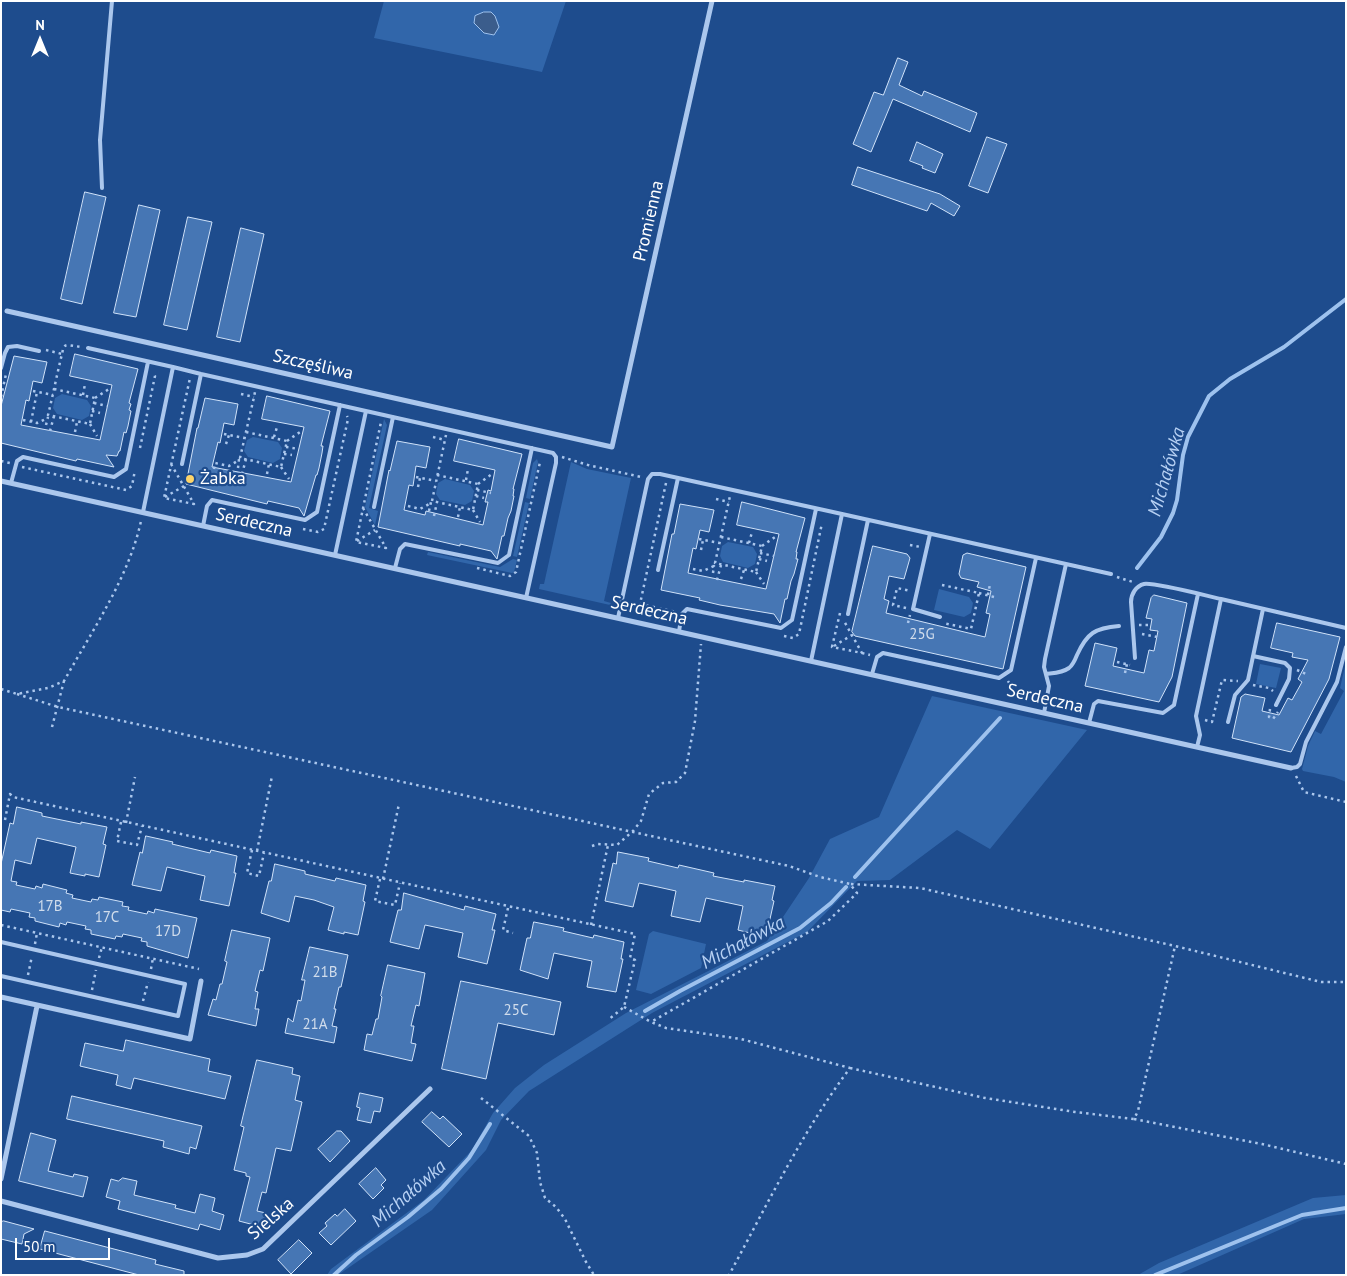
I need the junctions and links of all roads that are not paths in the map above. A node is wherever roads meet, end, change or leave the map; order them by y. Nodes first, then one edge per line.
1 (112, 1) edge
2 (712, 1) edge
3 (102, 188) dead end
4 (7, 311) dead end
5 (88, 348) road end
6 (39, 351) dead end
7 (148, 362) junction
8 (173, 367) junction
9 (1, 368) edge
10 (202, 374) junction
11 (340, 405) junction
12 (366, 410) junction
13 (393, 417) junction
14 (612, 446) joint
15 (532, 448) junction
16 (182, 464) dead end
17 (678, 478) junction
18 (1, 481) edge
19 (11, 483) junction
20 (374, 507) dead end
21 (816, 509) junction
22 (142, 512) junction
23 (842, 514) junction
24 (868, 520) junction
25 (203, 526) junction
26 (930, 534) junction
27 (335, 555) junction
28 (1036, 558) junction
29 (1066, 564) junction
30 (395, 568) junction
31 (658, 570) dead end
32 (1111, 574) road end
33 (1198, 594) junction
34 (526, 598) junction
35 (1221, 600) junction
36 (1263, 609) junction
37 (848, 614) dead end
38 (940, 617) dead end
39 (618, 618) junction
40 (1119, 626) dead end
41 (1346, 628) edge
42 (678, 631) junction
43 (1346, 647) edge
44 (1253, 656) junction
45 (1135, 658) dead end
46 (810, 661) junction
47 (872, 674) junction
48 (1046, 674) junction
49 (1276, 706) dead end
50 (1044, 713) junction
51 (1228, 722) dead end
52 (1089, 723) junction
53 (1197, 747) junction
54 (1291, 768) joint
55 (1, 942) edge
56 (1, 976) edge
57 (201, 981) dead end
58 (3, 998) edge
59 (38, 1006) junction
60 (430, 1089) dead end
61 (1, 1179) edge
62 (1, 1201) edge

1 - 3 lane
2 - 14 street, Promienna
4 - 14 street, Szczęśliwa
5 - 7 lane
6 - 9 lane
7 - 8 lane
7 - 19 lane
8 - 10 lane
8 - 22 lane
10 - 11 lane
10 - 16 lane
11 - 12 lane
11 - 25 lane
12 - 13 lane
12 - 27 lane
13 - 15 lane
13 - 20 lane
15 - 30 lane
15 - 34 lane
17 - 21 lane
17 - 31 lane
17 - 39 lane
18 - 19 street, Serdeczna
19 - 22 street, Serdeczna
21 - 23 lane
21 - 42 lane
22 - 25 street, Serdeczna
23 - 24 lane
23 - 46 lane
24 - 26 lane
24 - 37 lane
25 - 27 street, Serdeczna
26 - 28 lane
26 - 38 lane
27 - 30 street, Serdeczna
28 - 29 lane
28 - 47 lane
29 - 32 lane
29 - 48 lane
30 - 34 street, Serdeczna
33 - 35 lane
33 - 45 lane
33 - 52 lane
34 - 39 street, Serdeczna
35 - 36 lane
35 - 53 lane
36 - 41 lane
36 - 44 lane
39 - 42 street, Serdeczna
40 - 48 lane
42 - 46 street, Serdeczna
43 - 54 lane
44 - 49 lane
44 - 51 lane
46 - 47 street, Serdeczna
47 - 50 street, Serdeczna
48 - 50 lane
50 - 52 street, Serdeczna
52 - 53 street, Serdeczna
53 - 54 street, Serdeczna
55 - 56 lane
57 - 59 street
58 - 59 street
59 - 61 street
60 - 62 street, Sielska

